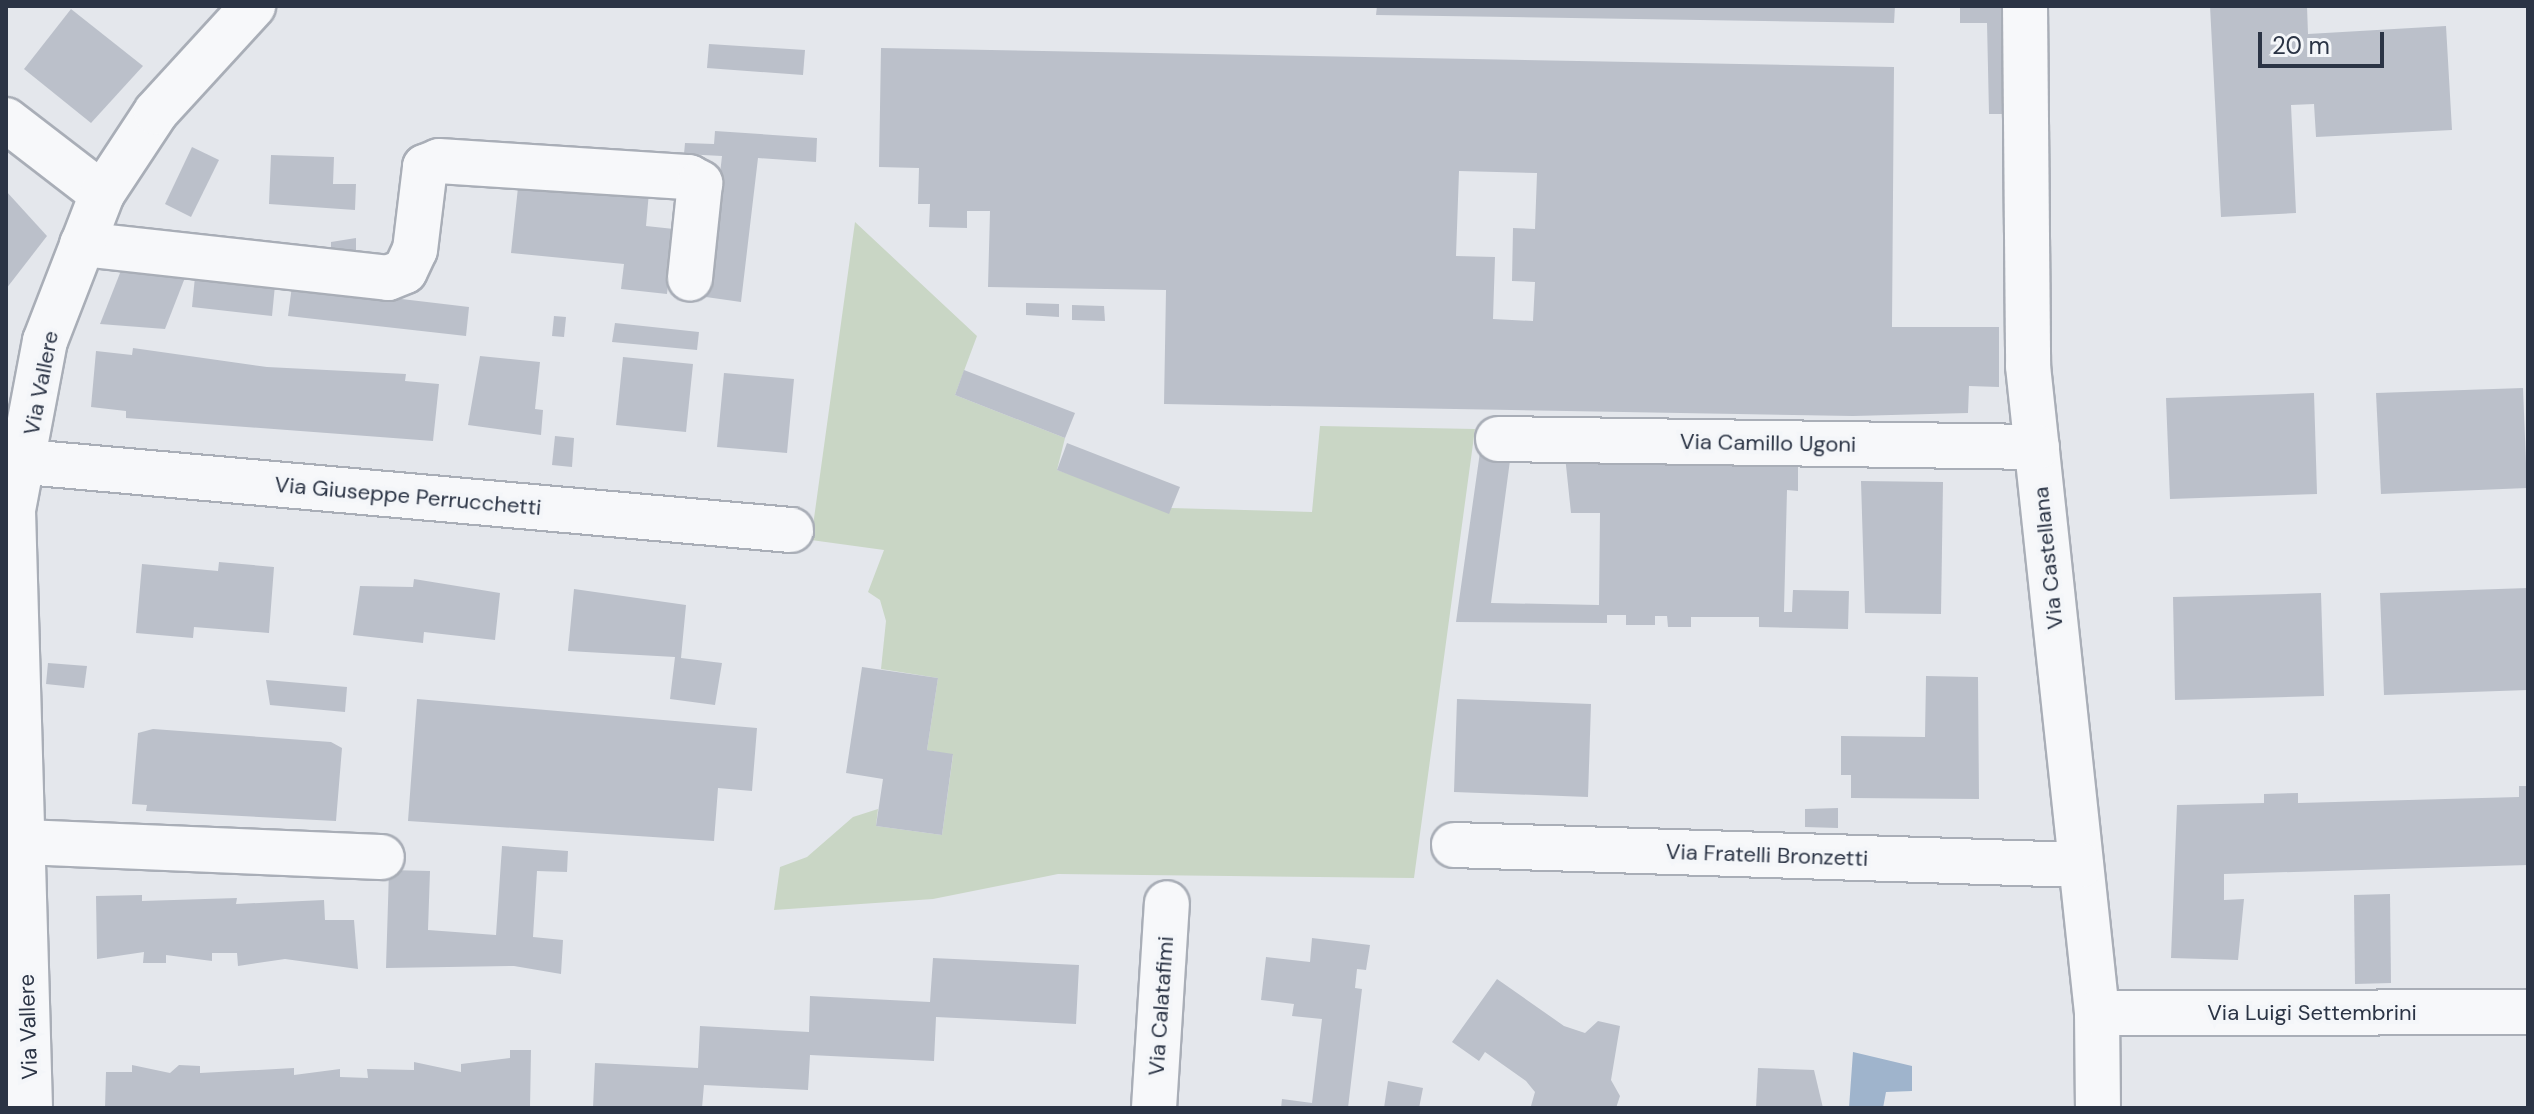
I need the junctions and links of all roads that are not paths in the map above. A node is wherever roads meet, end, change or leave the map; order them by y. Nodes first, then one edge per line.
1 (253, 6) edge
2 (2025, 6) edge
3 (6, 120) edge
4 (102, 194) junction
5 (82, 244) junction
6 (690, 278) dead end
7 (1498, 439) dead end
8 (2037, 447) junction
9 (26, 462) junction
10 (10, 508) edge
11 (791, 530) dead end
12 (1454, 845) dead end
13 (17, 853) edge
14 (382, 857) dead end
15 (2081, 865) junction
16 (1167, 903) dead end
17 (2528, 1012) edge
18 (2097, 1013) junction
19 (30, 1108) edge
20 (1154, 1108) edge
21 (2098, 1108) edge

1 - 4 street, Via Vallere
2 - 8 street, Via Castellana
3 - 4 street
4 - 5 street, Via Vallere
5 - 6 street
5 - 9 street, Via Vallere
7 - 8 street, Via Camillo Ugoni
8 - 15 street, Via Castellana
9 - 10 street, Via Vallere
9 - 11 street, Via Giuseppe Perrucchetti
10 - 13 street, Via Vallere
12 - 15 street, Via Fratelli Bronzetti
13 - 14 street
13 - 19 street, Via Vallere
15 - 18 street, Via Castellana
16 - 20 street, Via Calatafimi
17 - 18 street, Via Luigi Settembrini
18 - 21 street, Via Castellana

